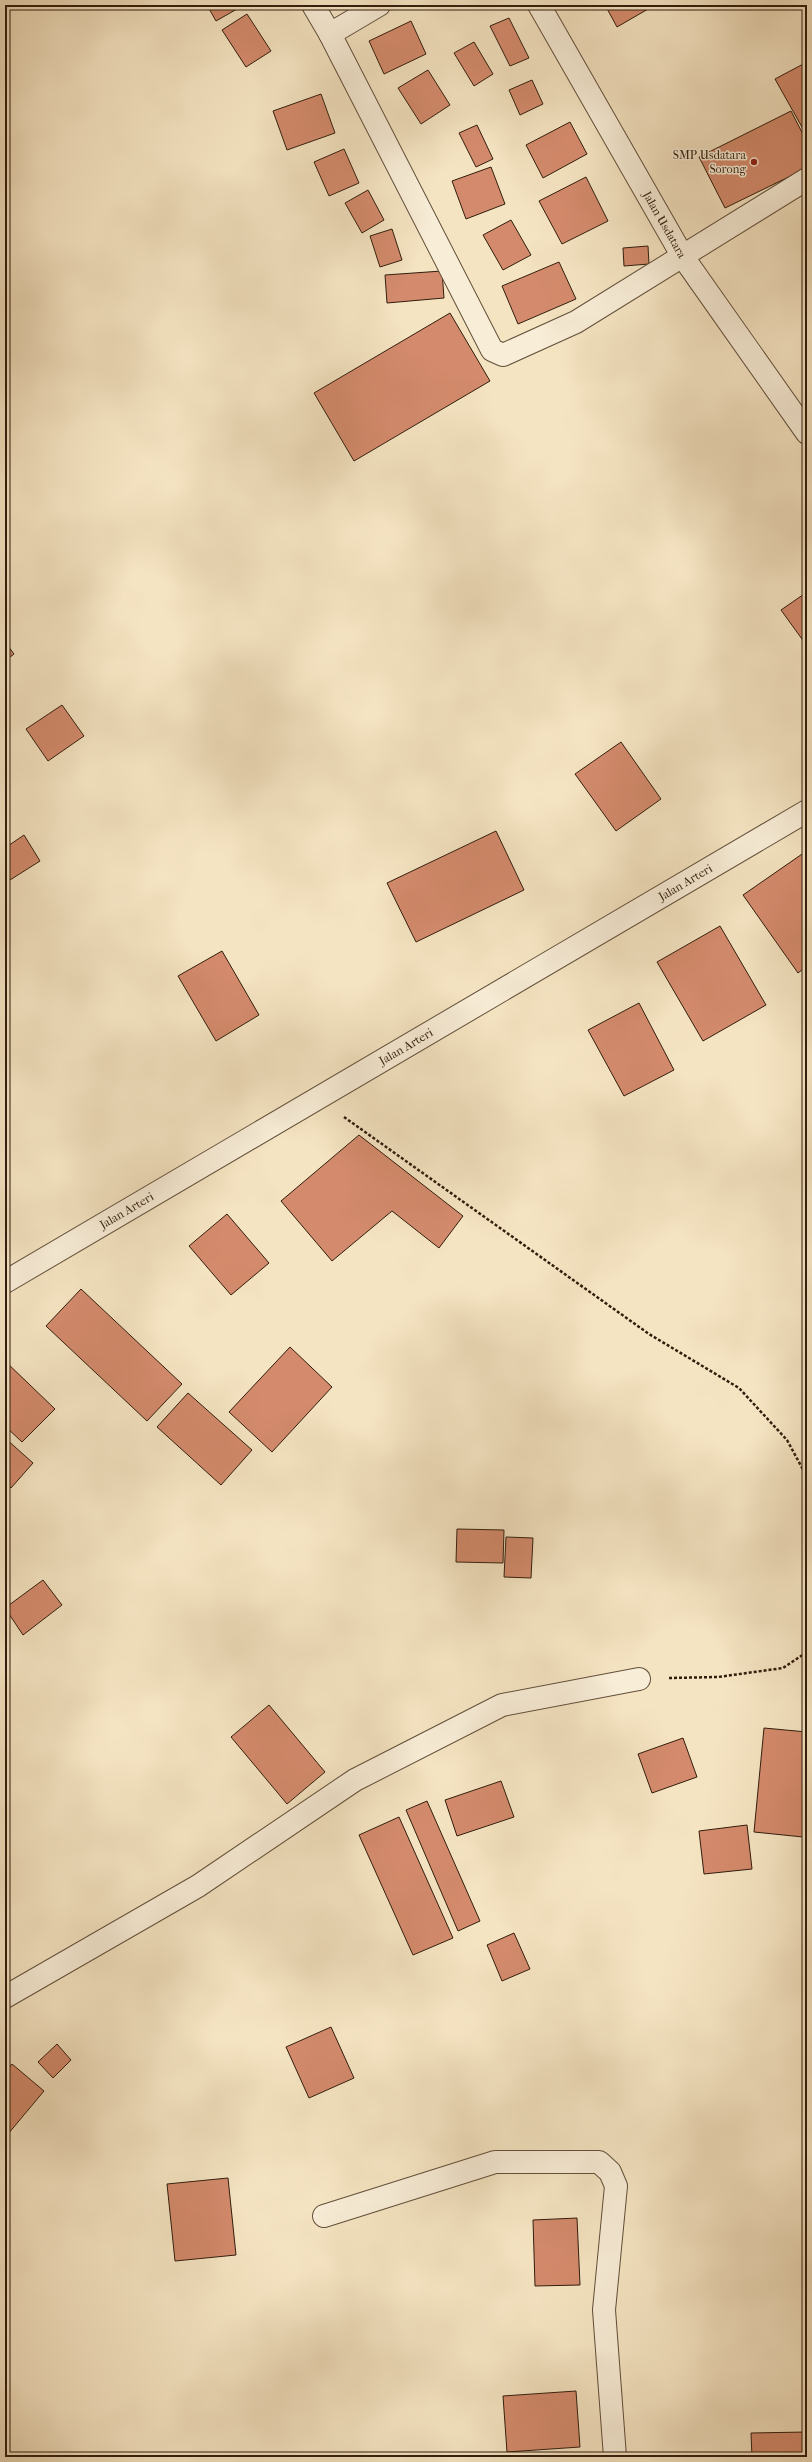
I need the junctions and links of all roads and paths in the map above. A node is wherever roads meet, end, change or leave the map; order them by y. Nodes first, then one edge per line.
1 (313, 5) edge
2 (379, 5) edge
3 (540, 5) edge
4 (330, 34) junction
5 (807, 179) edge
6 (683, 257) junction
7 (807, 433) edge
8 (807, 811) edge
9 (317, 1097) junction
10 (5, 1282) edge
11 (807, 1477) edge
12 (807, 1652) edge
13 (639, 1679) joint
14 (5, 1997) edge
15 (324, 2216) dead end
16 (615, 2457) edge

1 - 4 street
2 - 4 street
3 - 6 street, Jalan Usdatara
4 - 6 street
5 - 6 street
6 - 7 street, Jalan Usdatara
8 - 9 street, Jalan Arteri
9 - 10 street, Jalan Arteri
9 - 11 path
12 - 13 path
13 - 14 street
15 - 16 street

